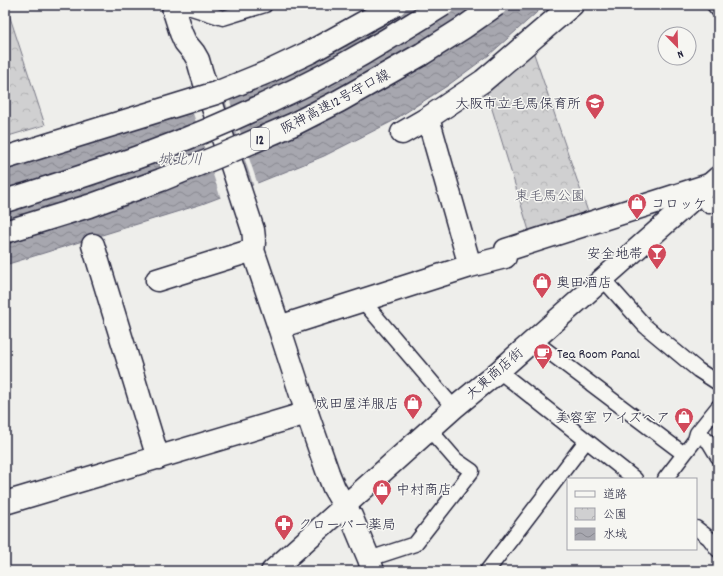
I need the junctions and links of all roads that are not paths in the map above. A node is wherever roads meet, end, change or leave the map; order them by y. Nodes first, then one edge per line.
1 (265, 5) edge
2 (394, 5) edge
3 (443, 5) edge
4 (496, 5) edge
5 (572, 5) edge
6 (714, 5) edge
7 (173, 8) edge
8 (718, 10) edge
9 (428, 118) junction
10 (402, 133) dead end
11 (5, 158) edge
12 (711, 190) edge
13 (5, 201) edge
14 (5, 232) edge
15 (93, 245) dead end
16 (253, 250) junction
17 (470, 266) junction
18 (602, 279) junction
19 (157, 280) dead end
20 (362, 300) junction
21 (279, 327) junction
22 (533, 340) junction
23 (498, 371) junction
24 (718, 382) edge
25 (718, 407) edge
26 (454, 408) junction
27 (307, 413) junction
28 (430, 430) junction
29 (697, 433) junction
30 (586, 441) junction
31 (684, 454) junction
32 (718, 456) edge
33 (158, 458) junction
34 (634, 478) edge
35 (665, 478) edge
36 (5, 503) edge
37 (345, 507) junction
38 (697, 529) edge
39 (718, 550) edge
40 (371, 565) edge
41 (272, 571) edge
42 (487, 571) edge

1 - 7 lane
2 - 11 main road, bridge
3 - 13 main road, 阪神高速12号守口線 / 12, bridge
4 - 14 main road, 阪神高速12号守口線 / 12, bridge
5 - 9 main road
6 - 8 lane
7 - 16 main road, bridge
9 - 10 main road
9 - 17 main road
12 - 17 main road
12 - 18 street, 大東商店街
15 - 33 main road
16 - 19 main road
16 - 21 main road
17 - 20 main road
18 - 22 street, 大東商店街
18 - 24 lane
20 - 21 main road
20 - 26 lane
21 - 27 main road
22 - 23 street, 大東商店街
22 - 31 lane
23 - 26 street, 大東商店街
23 - 30 lane
25 - 29 lane
26 - 28 street, 大東商店街
27 - 33 main road
27 - 37 main road
28 - 37 street, 大東商店街
28 - 40 lane
29 - 31 lane
29 - 32 lane
30 - 34 lane
30 - 42 lane
31 - 35 lane
33 - 36 main road
37 - 40 main road
37 - 41 street, 大東商店街
38 - 39 lane

